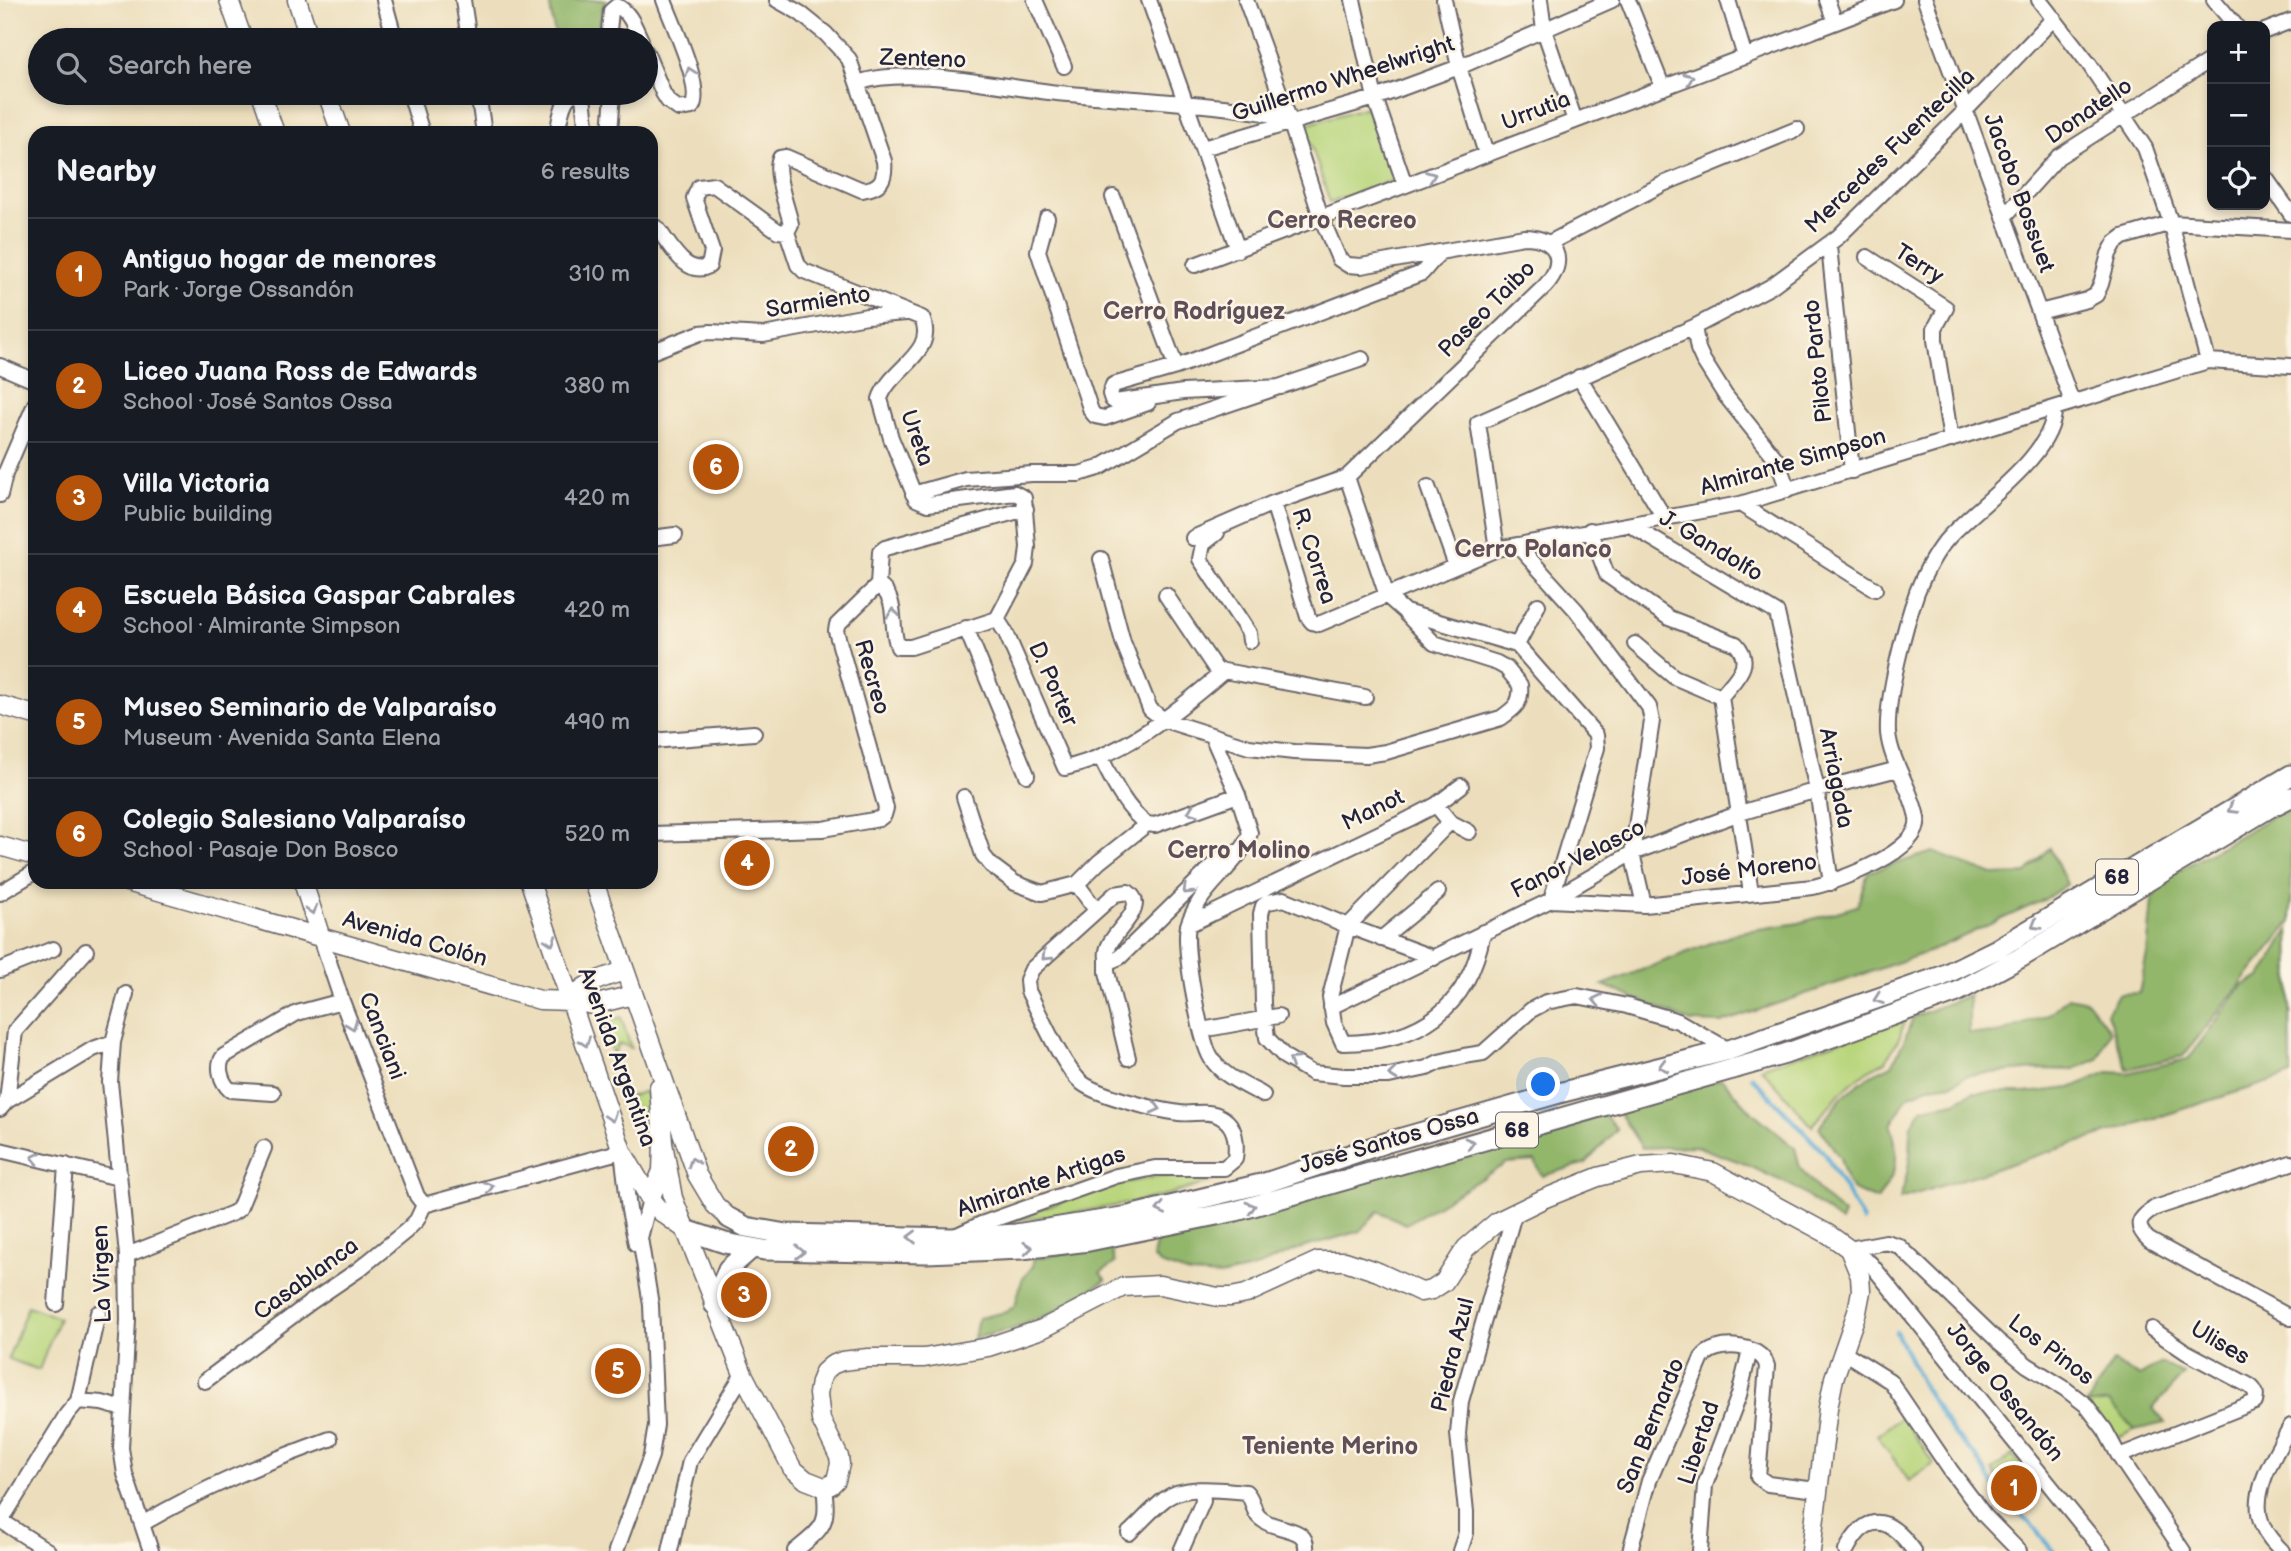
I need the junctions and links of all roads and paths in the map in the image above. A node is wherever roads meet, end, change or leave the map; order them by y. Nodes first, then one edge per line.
1 (229, 0) edge
2 (297, 0) edge
3 (384, 0) edge
4 (463, 0) edge
5 (664, 0) edge
6 (777, 0) edge
7 (1035, 0) edge
8 (1149, 0) edge
9 (1246, 0) edge
10 (1353, 0) edge
11 (1444, 0) edge
12 (1540, 0) edge
13 (1612, 0) edge
14 (1628, 0) edge
15 (1728, 0) edge
16 (1827, 0) edge
17 (1894, 0) edge
18 (1925, 0) edge
19 (2039, 0) edge
20 (2214, 0) edge
21 (797, 5) edge
22 (2054, 18) junction
23 (2232, 21) edge
24 (2291, 21) edge
25 (1835, 22) junction
26 (239, 28) edge
27 (306, 28) edge
28 (392, 28) edge
29 (467, 28) edge
30 (609, 28) edge
31 (636, 28) edge
32 (2270, 29) edge
33 (1544, 30) junction
34 (1745, 57) junction
35 (2207, 62) edge
36 (1064, 66) dead end
37 (1459, 67) junction
38 (658, 79) edge
39 (858, 83) junction
40 (1663, 88) junction
41 (1375, 98) junction
42 (1187, 103) junction
43 (265, 105) edge
44 (331, 105) edge
45 (414, 105) edge
46 (480, 105) edge
47 (565, 105) edge
48 (584, 105) edge
49 (612, 105) edge
50 (1965, 111) junction
51 (2124, 114) junction
52 (1290, 121) junction
53 (1575, 121) junction
54 (273, 126) edge
55 (339, 126) edge
56 (420, 126) edge
57 (483, 126) edge
58 (560, 126) edge
59 (586, 126) edge
60 (611, 126) edge
61 (1797, 129) dead end
62 (1202, 148) junction
63 (1486, 155) junction
64 (2270, 184) edge
65 (1405, 185) junction
66 (1113, 197) dead end
67 (2291, 214) edge
68 (2004, 216) junction
69 (1321, 217) junction
70 (1048, 218) dead end
71 (2171, 223) junction
72 (658, 229) edge
73 (2291, 230) edge
74 (787, 232) junction
75 (1549, 243) junction
76 (1829, 246) junction
77 (1238, 250) junction
78 (1440, 252) junction
79 (1867, 257) dead end
80 (1195, 265) dead end
81 (2039, 312) junction
82 (911, 313) junction
83 (1694, 327) junction
84 (658, 349) edge
85 (1362, 359) dead end
86 (2208, 362) junction
87 (0, 366) edge
88 (2291, 366) edge
89 (1176, 367) junction
90 (1579, 377) junction
91 (28, 378) edge
92 (1281, 387) junction
93 (1183, 392) junction
94 (2072, 402) junction
95 (2054, 408) junction
96 (28, 420) edge
97 (1951, 440) junction
98 (1853, 471) junction
99 (1013, 475) junction
100 (939, 477) dead end
101 (1347, 477) junction
102 (1428, 487) dead end
103 (1788, 490) junction
104 (913, 494) junction
105 (0, 495) edge
106 (1273, 503) junction
107 (1740, 504) junction
108 (1026, 509) junction
109 (1238, 517) junction
110 (1665, 519) junction
111 (1630, 525) junction
112 (1590, 530) junction
113 (675, 535) dead end
114 (658, 537) edge
115 (1192, 538) dead end
116 (1517, 545) junction
117 (1497, 549) junction
118 (1101, 559) dead end
119 (1456, 566) junction
120 (878, 585) junction
121 (1021, 589) dead end
122 (1875, 589) dead end
123 (1166, 595) dead end
124 (1387, 596) junction
125 (1007, 598) junction
126 (1538, 605) dead end
127 (1768, 607) joint
128 (1405, 612) junction
129 (996, 620) junction
130 (1312, 622) joint
131 (966, 628) junction
132 (1250, 641) dead end
133 (1635, 644) dead end
134 (1517, 645) junction
135 (1222, 673) junction
136 (1365, 697) dead end
137 (1721, 697) junction
138 (0, 705) edge
139 (28, 713) edge
140 (1164, 720) junction
141 (754, 733) dead end
142 (1212, 737) junction
143 (658, 740) edge
144 (1101, 758) junction
145 (1898, 769) junction
146 (1027, 775) dead end
147 (2291, 775) edge
148 (1461, 786) dead end
149 (1817, 790) junction
150 (1238, 795) junction
151 (964, 797) dead end
152 (2291, 797) edge
153 (1436, 805) junction
154 (1740, 813) junction
155 (1450, 822) junction
156 (1147, 824) junction
157 (1469, 832) dead end
158 (658, 834) edge
159 (0, 846) edge
160 (1241, 851) junction
161 (1632, 853) junction
162 (28, 854) edge
163 (28, 876) edge
164 (1284, 878) junction
165 (1831, 883) junction
166 (1077, 884) junction
167 (151, 889) edge
168 (305, 889) edge
169 (532, 889) edge
170 (596, 889) edge
171 (1438, 892) dead end
172 (0, 893) edge
173 (1751, 893) junction
174 (1275, 899) junction
175 (1551, 900) junction
176 (1644, 905) junction
177 (1096, 910) junction
178 (1188, 925) junction
179 (1348, 926) junction
180 (1483, 932) junction
181 (321, 938) junction
182 (1381, 939) junction
183 (53, 949) dead end
184 (86, 951) dead end
185 (1107, 958) junction
186 (1434, 958) junction
187 (0, 970) edge
188 (624, 971) junction
189 (126, 994) dead end
190 (633, 995) junction
191 (342, 1001) junction
192 (571, 1001) junction
193 (1331, 1007) junction
194 (1271, 1017) junction
195 (1202, 1030) junction
196 (648, 1036) junction
197 (113, 1042) junction
198 (1729, 1050) junction
199 (1128, 1058) dead end
200 (273, 1093) dead end
201 (1263, 1095) dead end
202 (4, 1105) edge
203 (663, 1143) junction
204 (264, 1148) dead end
205 (0, 1150) edge
206 (622, 1151) junction
207 (2291, 1163) edge
208 (66, 1165) junction
209 (120, 1178) junction
210 (650, 1199) junction
211 (424, 1205) junction
212 (1514, 1214) junction
213 (729, 1218) joint
214 (686, 1230) junction
215 (952, 1238) junction
216 (751, 1248) junction
217 (1849, 1250) junction
218 (127, 1255) junction
219 (642, 1260) junction
220 (1870, 1263) junction
221 (1861, 1291) junction
222 (56, 1304) dead end
223 (714, 1304) junction
224 (98, 1313) dead end
225 (2291, 1318) edge
226 (2152, 1329) dead end
227 (1750, 1350) junction
228 (1842, 1351) junction
229 (744, 1374) junction
230 (205, 1381) dead end
231 (78, 1401) junction
232 (123, 1409) junction
233 (2291, 1426) edge
234 (330, 1439) dead end
235 (2119, 1455) junction
236 (824, 1486) junction
237 (1202, 1490) junction
238 (1818, 1490) junction
239 (1, 1520) edge
240 (142, 1524) junction
241 (1129, 1533) dead end
242 (1903, 1536) junction
243 (48, 1551) edge
244 (150, 1551) edge
245 (616, 1551) edge
246 (670, 1551) edge
247 (795, 1551) edge
248 (1181, 1551) edge
249 (1306, 1551) edge
250 (1460, 1551) edge
251 (1630, 1551) edge
252 (1700, 1551) edge
253 (1811, 1551) edge
254 (1846, 1551) edge
255 (1902, 1551) edge
256 (1914, 1551) edge
257 (2019, 1551) edge
258 (2103, 1551) edge
259 (2183, 1551) edge
260 (2282, 1551) edge

1 - 26 main road
2 - 27 main road
3 - 28 street
4 - 29 street
38 -> 5 street
6 - 21 street
7 - 36 street
8 - 42 street
9 - 52 street
10 - 41 street
11 - 37 street
12 - 33 street
13 - 33 street, Guillermo Wheelwright
14 - 40 street
15 - 34 street
16 - 25 street
17 - 25 street, Urrutia
18 - 50 street, Jacobo Bossuet
19 - 22 street
20 - 23 street
21 - 39 street
22 - 50 street, Mercedes Fuentecilla
22 - 51 street
24 - 32 street
25 - 34 street, Urrutia
30 - 31 street
33 - 37 street, Guillermo Wheelwright
33 - 53 street
40 -> 34 street, Urrutia
35 - 51 street, Donatello
37 - 41 street, Guillermo Wheelwright
37 - 63 street
39 - 42 street, Zenteno
39 - 74 street, Zenteno
40 - 53 street, Urrutia
41 - 52 street, Guillermo Wheelwright
41 - 65 street
42 - 52 street, Zenteno
42 - 62 street
43 - 54 main road
44 - 55 main road
45 - 56 street
46 - 57 street
47 - 58 street
48 - 59 street
49 - 60 street
50 - 68 street, Jacobo Bossuet
50 - 76 street, Mercedes Fuentecilla
51 - 68 street, Donatello
51 - 71 street
52 - 62 street, Guillermo Wheelwright
52 - 69 street
53 - 63 street, Urrutia
61 - 75 street
62 - 77 street
65 -> 63 street, Urrutia
64 - 67 street
65 - 69 street, Urrutia
66 - 89 street
68 - 81 street, Jacobo Bossuet
69 - 77 street, Urrutia
69 - 78 street, Paseo Taibo
70 - 93 street
71 - 73 street
71 - 81 street
71 - 86 street
72 - 74 street
74 - 82 street
75 - 78 street, Paseo Taibo
75 - 101 street, Paseo Taibo
76 - 83 street, Mercedes Fuentecilla
76 - 98 street, Piloto Pardo
77 - 80 street, Urrutia
78 - 89 street
79 - 97 street, Terry
81 - 94 street, Jacobo Bossuet
82 - 84 street, Sarmiento
82 - 104 street, Ureta
83 - 90 street, Mercedes Fuentecilla
83 - 103 street
85 - 92 street
86 - 88 street, Almirante Simpson
86 - 94 street, Almirante Simpson
87 - 91 street
89 - 93 street
90 - 110 street
90 - 117 street, Mercedes Fuentecilla
92 - 93 street
92 - 99 street
94 - 95 street, Almirante Simpson
95 - 97 street, Almirante Simpson
95 - 145 street, José Moreno
96 - 105 street
97 - 98 street, Almirante Simpson
98 - 103 street, Almirante Simpson
99 - 100 street
99 - 104 street
101 - 106 street
101 - 124 street
102 - 119 street
103 - 107 street, Almirante Simpson
104 - 108 street, Ureta
106 - 109 street
106 - 130 street, R. Correa
107 - 110 street, Almirante Simpson
107 - 122 street
108 - 120 street
108 - 125 street
109 - 115 street
109 - 132 street
110 - 111 street, Almirante Simpson
111 - 112 street, Almirante Simpson
111 - 127 street, J. Gandolfo
112 - 116 street, Almirante Simpson
112 - 137 street
113 - 114 street
116 - 117 street, Almirante Simpson
116 - 161 street
117 - 119 street, Almirante Simpson
118 - 140 street
119 - 124 street, Almirante Simpson
131 -> 120 street
120 - 158 street, Recreo
121 - 125 street
123 - 135 street
124 - 128 street
124 - 130 street, Almirante Simpson
125 - 129 street
126 - 134 street
127 - 149 street, Arriagada
128 - 134 street
128 - 142 street
129 - 131 street
129 - 144 street, D. Porter
131 - 146 street
133 - 137 street
134 - 175 street
135 - 136 street
135 - 140 street
137 - 154 street
138 - 139 main road
140 - 142 street
140 - 144 street
141 - 143 street
142 - 150 street
144 - 156 street
145 - 149 street, Fanor Velasco
145 - 165 street, José Moreno
147 -> 198 highway, José Santos Ossa / 68
148 - 153 street, Manot
149 - 154 street, Fanor Velasco
149 - 165 street, Arriagada
150 -> 156 street
150 - 160 street
151 - 166 street
216 -> 152 highway, José Santos Ossa / 68
153 - 155 street
153 - 164 street, Manot
154 - 161 street, Fanor Velasco
154 - 173 street
155 - 157 street
155 - 179 street
156 - 166 street
159 - 162 main road
160 - 178 street
160 -> 185 street
161 - 175 street, Fanor Velasco
161 - 176 street
163 - 172 street
164 - 174 street
164 - 178 street, Manot
165 - 173 street, José Moreno
166 - 177 street
167 - 181 main road, Avenida Colón
168 -> 181 main road, Canciani
169 -> 192 main road, Avenida Argentina
170 - 188 main road, Avenida Argentina
171 - 182 street
173 - 176 street, José Moreno
174 - 179 street
174 - 194 street
175 - 176 street, José Moreno
175 - 180 street, Fanor Velasco
177 - 185 street
177 -> 215 street, Almirante Artigas
178 - 195 street
179 - 182 street
179 - 193 street
180 - 186 street, Fanor Velasco
180 - 193 street
181 - 191 street, Canciani
181 - 192 main road, Avenida Colón
182 - 186 street
183 - 187 street
184 - 202 street
185 - 199 street
186 - 193 street, Fanor Velasco
188 - 190 main road, Avenida Argentina
188 - 192 main road
189 - 197 street, La Virgen
190 - 192 main road, Avenida Colón
190 - 196 main road, Avenida Argentina
191 - 200 street
191 -> 211 street, Canciani
192 -> 206 main road, Avenida Argentina
194 - 195 street
198 -> 194 street
195 - 201 street
196 - 203 main road
213 -> 196 main road, Avenida Argentina
197 - 202 street
197 - 209 street, La Virgen
198 -> 215 highway, José Santos Ossa / 68
203 - 206 main road
203 - 210 main road
203 - 214 main road
204 - 218 street
208 -> 205 street
206 - 210 main road, Avenida Argentina
211 -> 206 street
206 - 219 street
207 - 225 street
208 - 209 street
208 - 222 street
209 - 218 street, La Virgen
210 - 214 main road, Avenida Argentina
210 - 219 street
211 - 230 street, Casablanca
212 - 217 main road
212 - 236 main road
212 - 250 street, Piedra Azul
215 -> 213 highway, José Santos Ossa / 68
214 - 216 highway, José Santos Ossa / 68
214 - 223 main road
216 - 223 highway
217 - 220 street, Jorge Ossandón
217 - 221 main road
217 - 235 street, Los Pinos
218 - 232 street, La Virgen
219 - 245 street
220 - 221 street
220 - 258 street, Jorge Ossandón
221 - 228 main road
223 - 229 main road
224 - 231 street
226 - 235 street, Ulises
227 - 238 street
227 - 251 street, San Bernardo
227 - 252 street, Libertad
228 - 238 main road
228 - 257 street
229 - 236 main road
229 - 246 street
231 - 232 street
231 - 239 street
232 - 240 street, La Virgen
233 - 260 street
234 - 240 street
235 - 259 street, Los Pinos
236 - 247 street
237 - 241 street
237 - 248 street
237 - 249 street
238 - 253 main road
239 - 243 street
240 - 244 street, La Virgen
242 - 254 street
242 - 255 street
242 - 256 street

